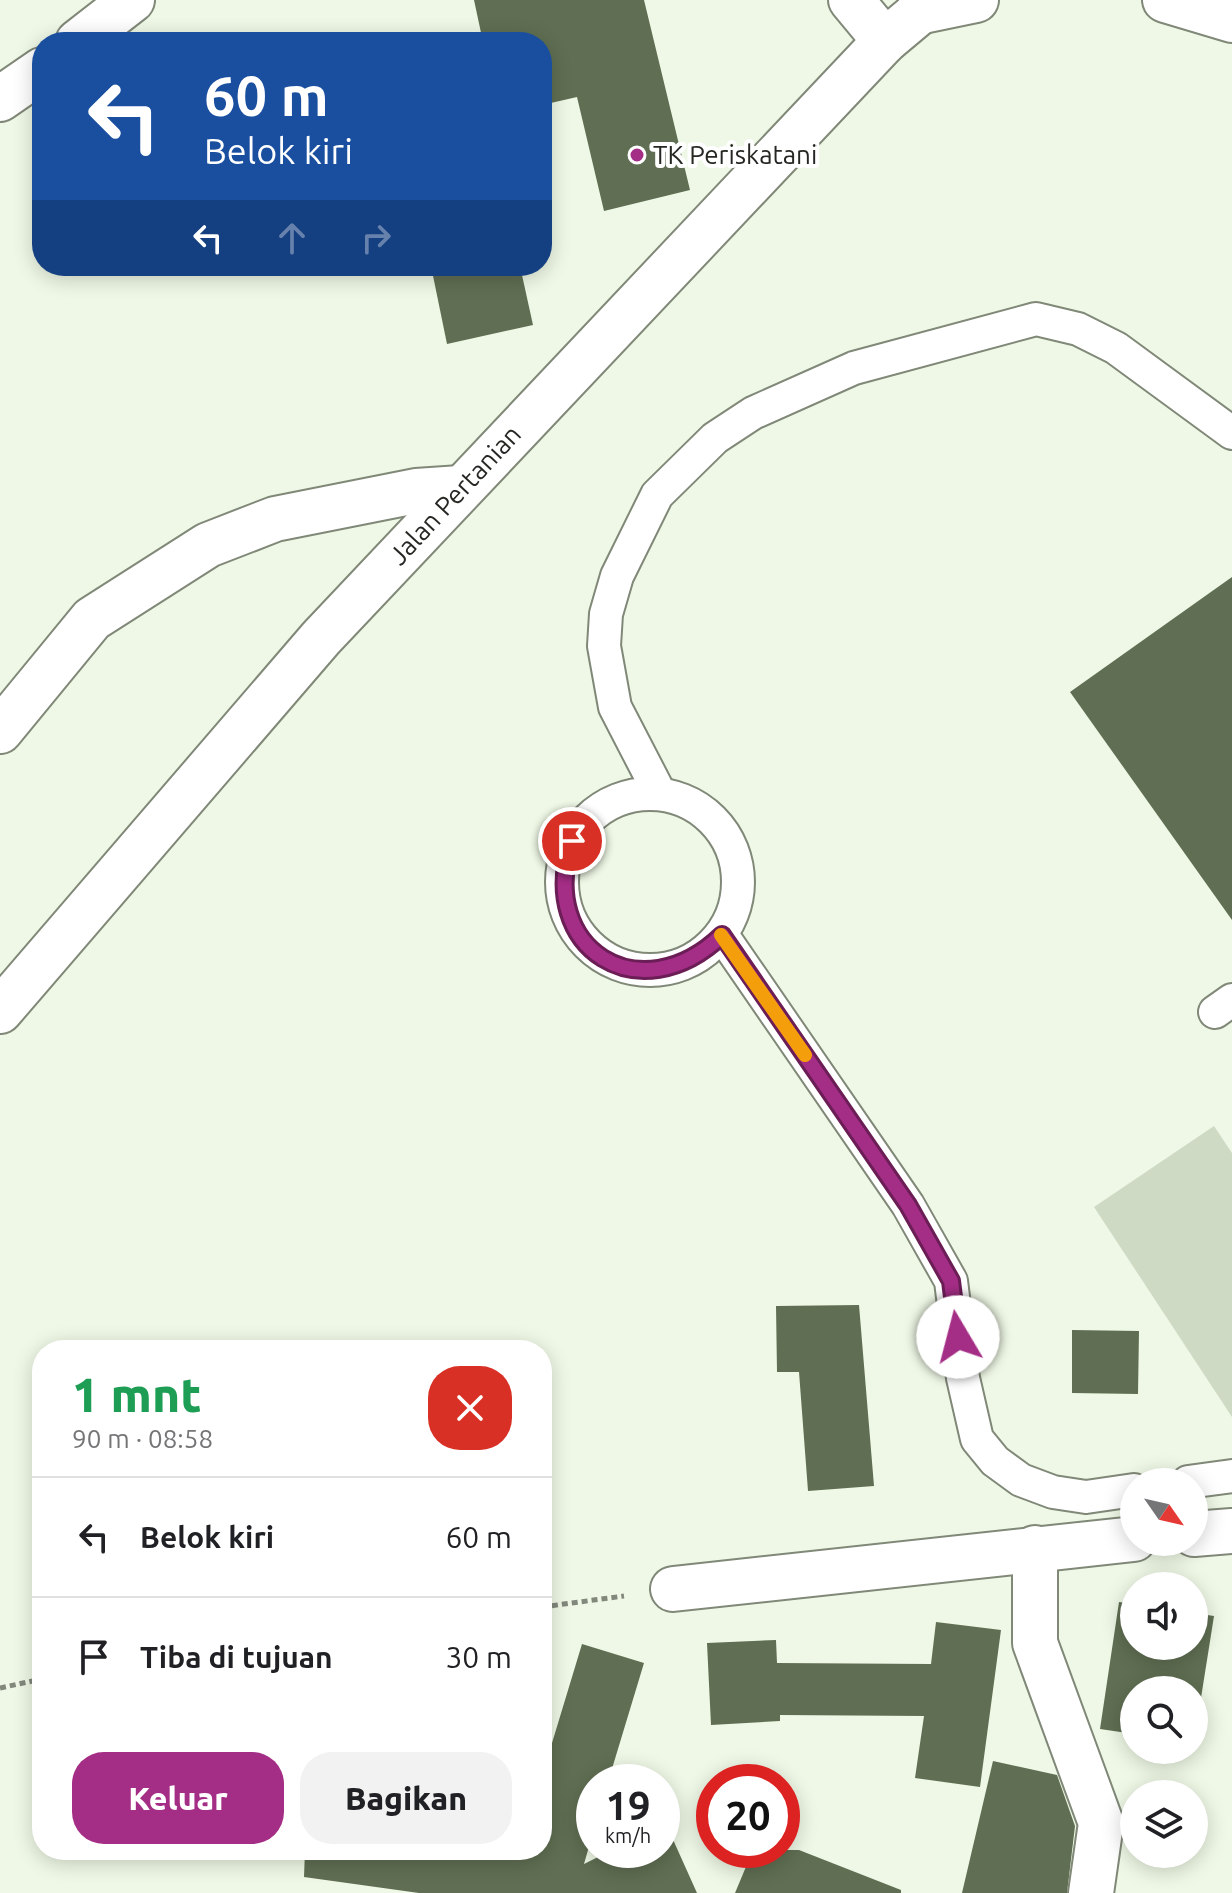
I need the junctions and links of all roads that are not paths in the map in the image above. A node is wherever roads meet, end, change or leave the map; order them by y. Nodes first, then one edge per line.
1 (132, 0) edge
2 (851, 0) edge
3 (976, 0) edge
4 (1165, 0) edge
5 (926, 6) edge
6 (1232, 20) edge
7 (91, 32) edge
8 (885, 41) junction
9 (32, 77) edge
10 (0, 99) edge
11 (1232, 433) edge
12 (461, 488) junction
13 (0, 731) edge
14 (660, 794) junction
15 (722, 935) junction
16 (0, 1011) edge
17 (1232, 1476) edge
18 (1208, 1479) edge
19 (1120, 1492) edge
20 (1232, 1531) edge
21 (1208, 1533) edge
22 (1120, 1540) edge
23 (1035, 1548) junction
24 (673, 1589) road end
25 (1091, 1893) edge

1 - 7 street
2 - 8 street
3 - 5 street
4 - 6 street
5 - 8 street, Jalan Pertanian
8 - 12 street, Jalan Pertanian
9 - 10 street
11 - 14 lane
12 - 13 street
12 - 16 street, Jalan Pertanian
14 - 15 lane
14 - 15 lane
15 - 19 lane
17 - 18 lane
20 - 21 street
22 - 23 street
23 - 24 street
23 - 25 street

